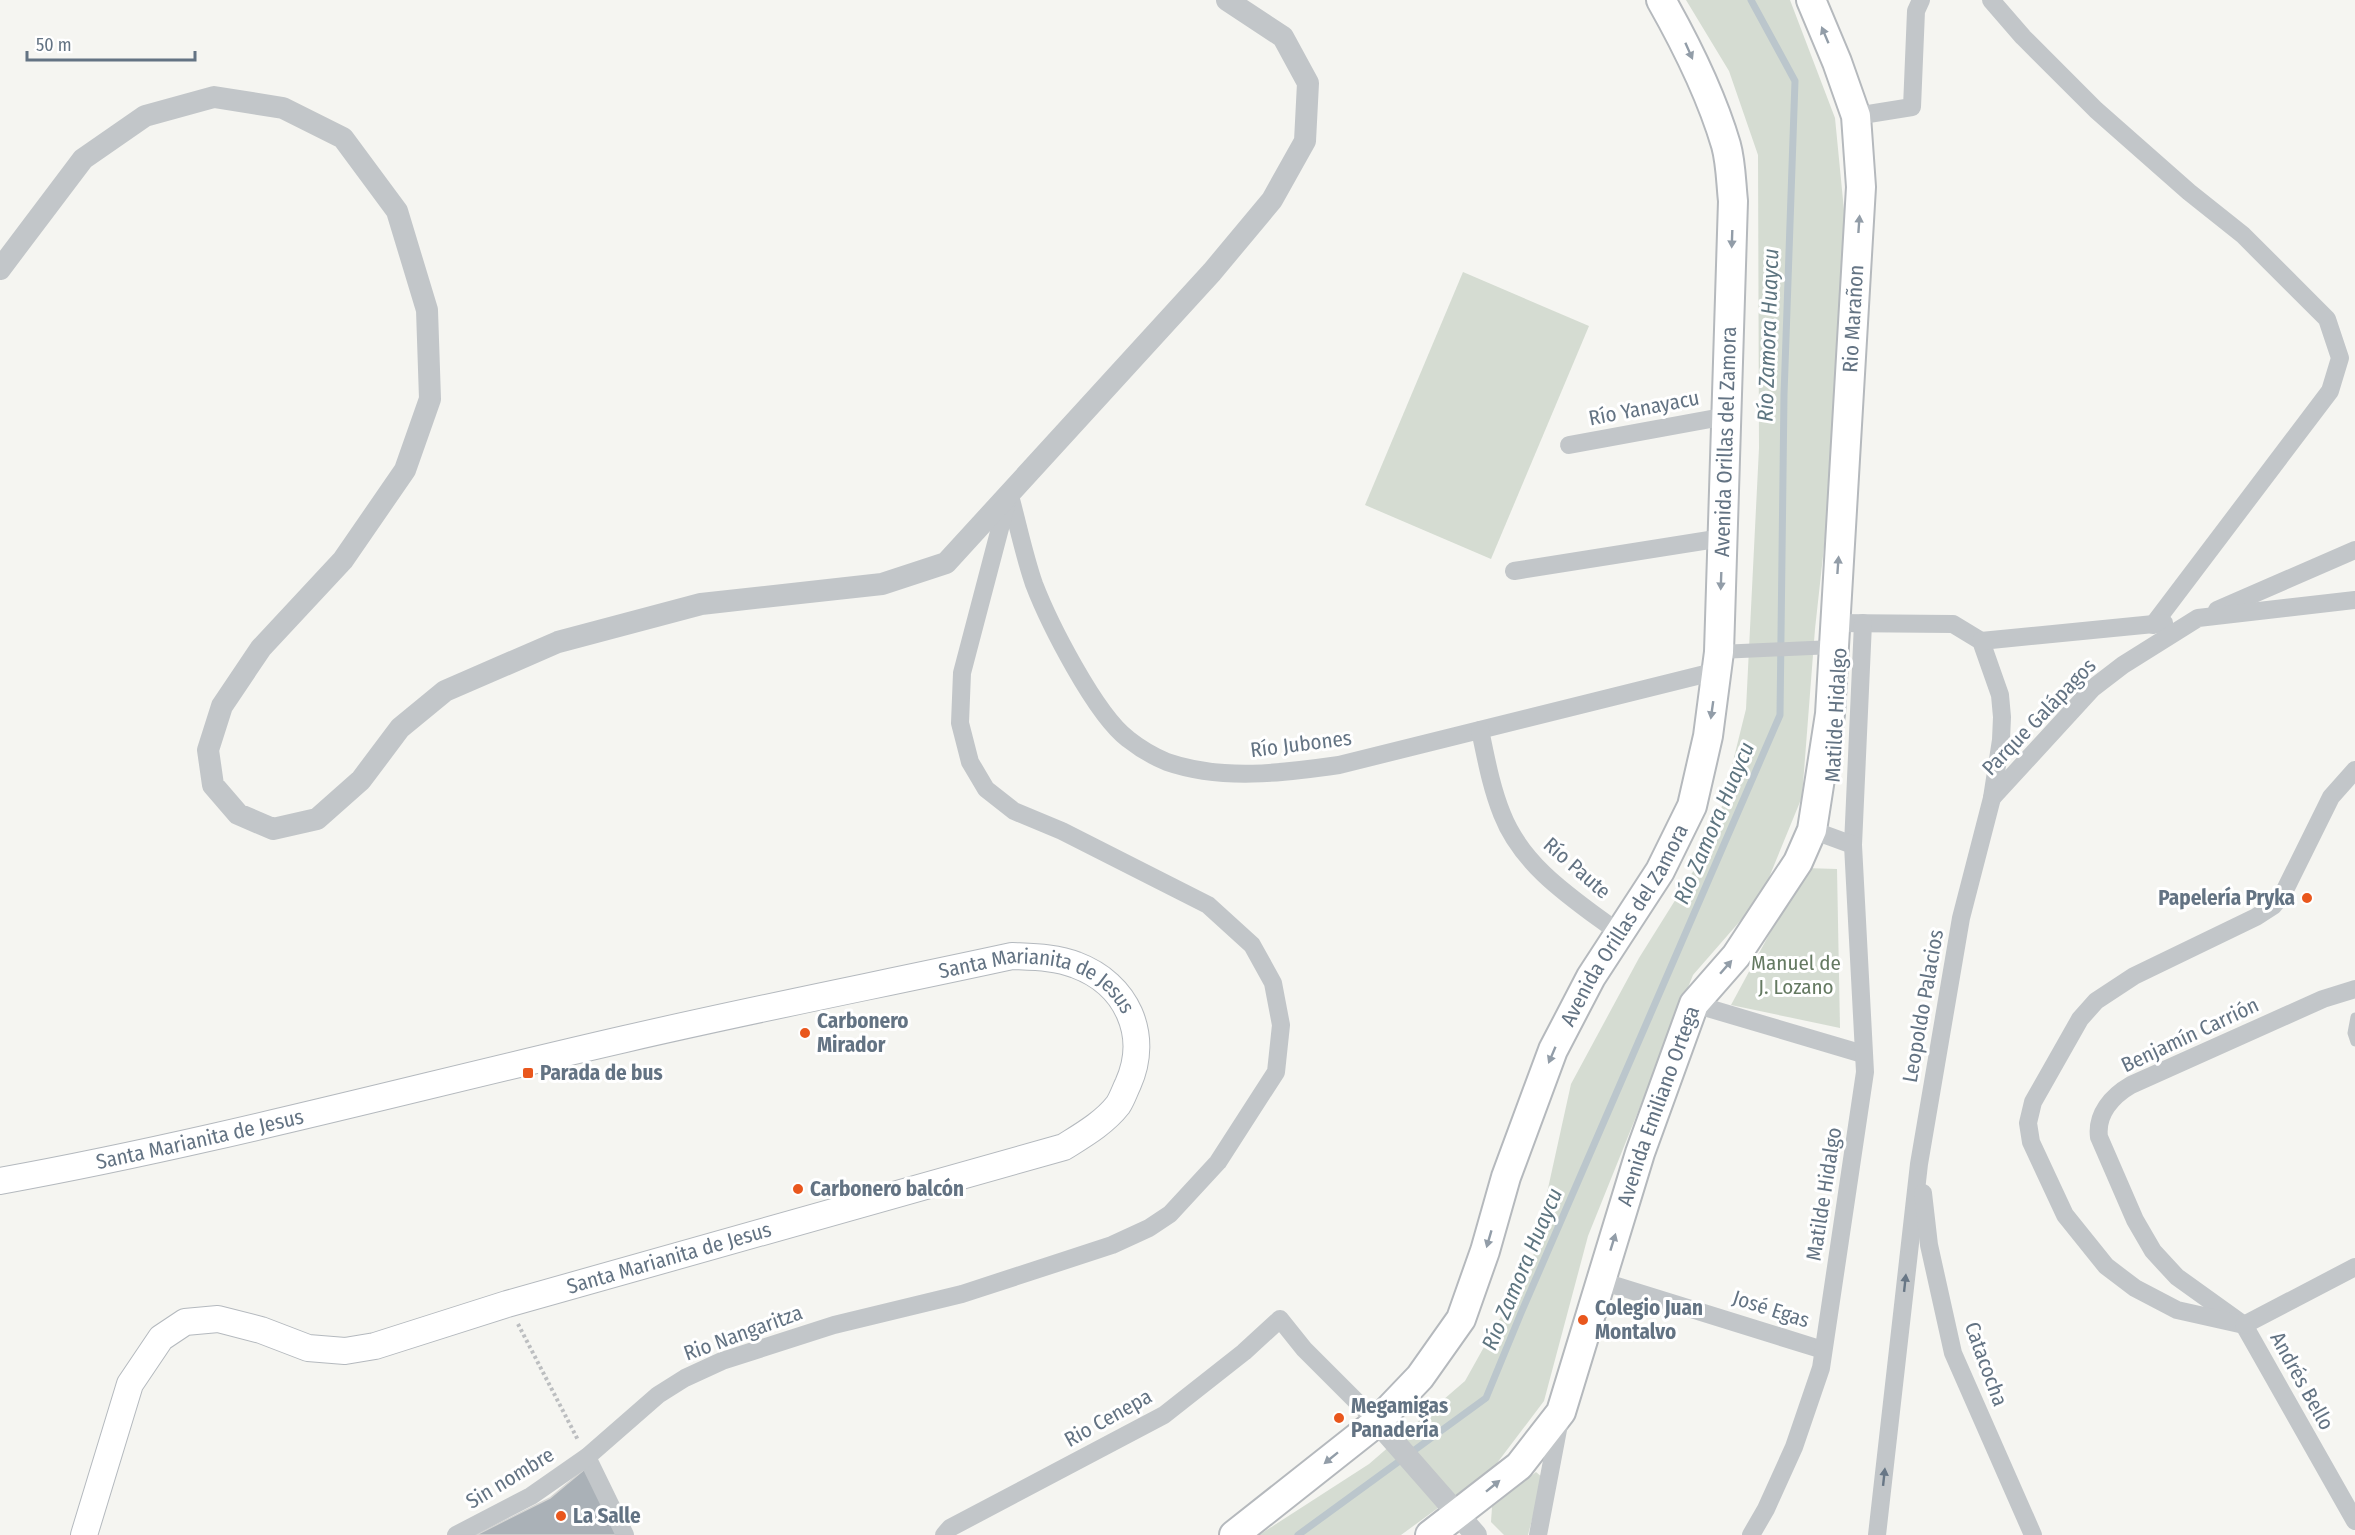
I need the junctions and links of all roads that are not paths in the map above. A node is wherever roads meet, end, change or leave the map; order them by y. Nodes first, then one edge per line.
1 (1227, 0) edge
2 (1661, 0) edge
3 (1811, 0) edge
4 (1921, 0) edge
5 (1991, 0) edge
6 (1856, 116) junction
7 (0, 269) edge
8 (1727, 416) junction
9 (1569, 445) dead end
10 (1009, 494) junction
11 (1722, 538) junction
12 (2355, 550) edge
13 (1514, 571) dead end
14 (2355, 600) edge
15 (2198, 618) junction
16 (1863, 623) junction
17 (2153, 625) junction
18 (1834, 635) junction
19 (1981, 641) junction
20 (1718, 662) junction
21 (1480, 730) junction
22 (2355, 770) edge
23 (1992, 798) junction
24 (1812, 831) junction
25 (1852, 845) junction
26 (1619, 933) junction
27 (2355, 990) edge
28 (1694, 1004) junction
29 (2355, 1017) edge
30 (2355, 1042) edge
31 (1863, 1054) junction
32 (1919, 1164) junction
33 (0, 1181) edge
34 (2355, 1267) edge
35 (1601, 1281) junction
36 (2244, 1325) junction
37 (1823, 1350) junction
38 (1562, 1412) junction
39 (1383, 1430) junction
40 (587, 1457) junction
41 (1458, 1515) edge
42 (2355, 1521) edge
43 (950, 1533) edge
44 (84, 1535) edge
45 (456, 1535) edge
46 (624, 1535) edge
47 (1234, 1535) edge
48 (1430, 1535) edge
49 (1538, 1535) edge
50 (1751, 1535) edge
51 (1877, 1535) edge
52 (2033, 1535) edge

1 - 10 street
2 -> 8 main road, Avenida Orillas del Zamora
6 -> 3 main road, Rio Marañon
4 - 6 street
5 - 17 street
18 -> 6 main road, Rio Marañon
7 - 10 street
8 - 9 street, Río Yanayacu
8 - 11 main road, Avenida Orillas del Zamora
10 - 21 street, Río Jubones
10 - 40 street, Rio Nangaritza
11 - 13 street
11 -> 20 main road, Avenida Orillas del Zamora
12 - 15 street
14 - 15 street, Parque Galápagos
15 - 17 street
15 - 23 street, Parque Galápagos
16 - 18 street
16 - 19 street
16 - 25 street, Matilde Hidalgo
17 - 19 street
18 - 20 street
18 - 24 main road, Avenida Emiliano Ortega
19 - 23 street, Leopoldo Palacios
20 - 21 street, Río Jubones
20 -> 26 main road, Avenida Orillas del Zamora
21 - 26 street, Río Paute
22 - 36 street
23 - 32 street, Leopoldo Palacios
24 - 25 street
28 -> 24 main road, Avenida Emiliano Ortega
25 - 31 street, Matilde Hidalgo
26 -> 39 main road, Avenida Orillas del Zamora
27 - 36 street, Benjamín Carrión
28 - 31 street
35 -> 28 main road, Avenida Emiliano Ortega
29 - 30 lane
31 - 37 street, Matilde Hidalgo
51 -> 32 street, Leopoldo Palacios
32 - 52 street, Catacocha
33 - 44 main road, Santa Marianita de Jesus
34 - 36 street
35 - 37 street, José Egas
35 - 38 main road, Avenida Emiliano Ortega
36 - 42 street, Andrés Bello
37 - 50 street, Matilde Hidalgo
41 -> 38 main road, Avenida Emiliano Ortega
38 - 49 street
39 - 41 street
39 - 43 street, Rio Cenepa
39 -> 47 main road, Avenida Orillas del Zamora
40 - 45 street, Sin nombre
40 - 46 street
41 - 48 main road, Avenida Emiliano Ortega

